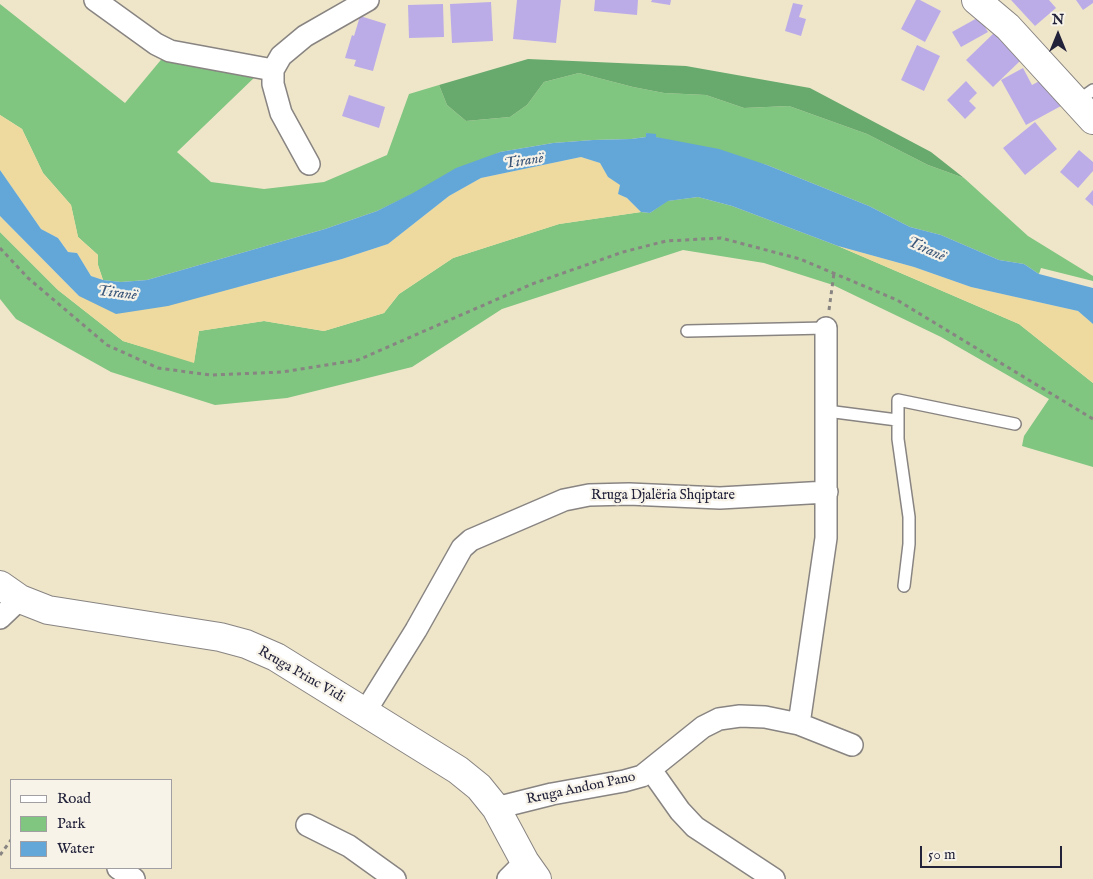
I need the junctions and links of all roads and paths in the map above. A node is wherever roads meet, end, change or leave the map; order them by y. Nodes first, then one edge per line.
1 (95, 0) edge
2 (368, 0) edge
3 (976, 0) edge
4 (273, 70) junction
5 (1087, 104) edge
6 (309, 164) dead end
7 (0, 248) edge
8 (834, 273) junction
9 (826, 328) junction
10 (687, 331) dead end
11 (826, 411) junction
12 (1093, 419) edge
13 (897, 420) junction
14 (1015, 424) dead end
15 (827, 492) junction
16 (904, 586) dead end
17 (10, 592) edge
18 (0, 618) edge
19 (365, 712) junction
20 (799, 724) junction
21 (852, 745) dead end
22 (651, 770) junction
23 (496, 808) junction
24 (306, 825) dead end
25 (10, 841) edge
26 (0, 855) edge
27 (119, 869) edge
28 (524, 873) edge
29 (134, 879) edge
30 (395, 879) edge
31 (774, 879) edge

1 - 4 street
2 - 4 street
3 - 5 street
4 - 6 street
7 - 8 path
8 - 9 path
8 - 12 path
9 - 10 lane
9 - 11 street
11 - 13 lane
11 - 15 street
13 - 14 lane
13 - 16 lane
15 - 19 street, Rruga Djalëria Shqiptare
15 - 20 street
17 - 18 street
17 - 19 street, Rruga Princ Vidi
19 - 23 street, Rruga Princ Vidi
20 - 21 street, Rruga Andon Pano
20 - 22 street, Rruga Andon Pano
22 - 23 street, Rruga Andon Pano
22 - 31 street
23 - 28 street, Rruga Princ Vidi
24 - 30 street
25 - 26 path
27 - 29 street

